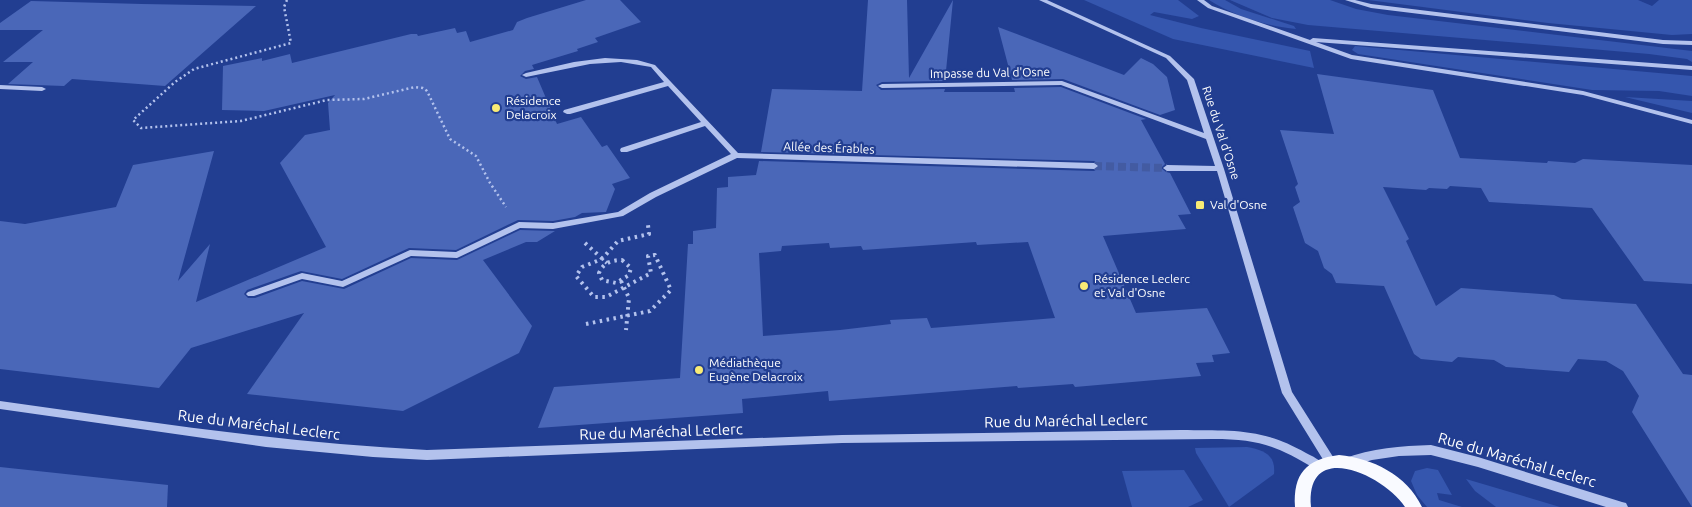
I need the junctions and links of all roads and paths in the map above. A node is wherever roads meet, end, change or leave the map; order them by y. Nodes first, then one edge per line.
1 (287, 0) edge
2 (1042, 0) edge
3 (1200, 0) edge
4 (1348, 0) edge
5 (1303, 39) junction
6 (1692, 43) edge
7 (1692, 68) edge
8 (526, 75) dead end
9 (670, 83) junction
10 (882, 86) dead end
11 (0, 87) edge
12 (42, 89) dead end
13 (567, 112) dead end
14 (1692, 122) edge
15 (706, 123) junction
16 (1209, 137) junction
17 (624, 150) dead end
18 (736, 155) junction
19 (1094, 166) tunnel mouth
20 (1167, 168) tunnel mouth
21 (1220, 169) junction
22 (490, 183) dead end
23 (638, 227) dead end
24 (590, 237) dead end
25 (602, 259) junction
26 (607, 263) junction
27 (621, 281) junction
28 (626, 286) junction
29 (251, 294) dead end
30 (629, 315) junction
31 (586, 324) dead end
32 (626, 330) dead end
33 (0, 405) edge
34 (1332, 464) junction
35 (1303, 507) edge
36 (1414, 507) edge
37 (1622, 507) edge

1 - 22 path
2 - 16 street, Rue du Val d'Osne
3 - 5 street
4 - 6 street
5 - 7 street
5 - 14 street
8 - 9 street
9 - 13 street
9 - 15 street
10 - 16 street, Impasse du Val d'Osne
11 - 12 street
15 - 17 street
15 - 18 street
16 - 21 street, Rue du Val d'Osne
18 - 19 street, Allée des Érables
18 - 29 street
20 - 21 street
21 - 34 street, Rue du Val d'Osne
23 - 25 path
24 - 25 path
25 - 26 path
25 - 28 path
26 - 27 path
26 - 27 path
27 - 28 path
28 - 30 path
28 - 30 path
30 - 31 path
30 - 32 path
33 - 34 street, Rue du Maréchal Leclerc
34 - 35 main road
34 - 36 main road
34 - 37 street, Rue du Maréchal Leclerc

